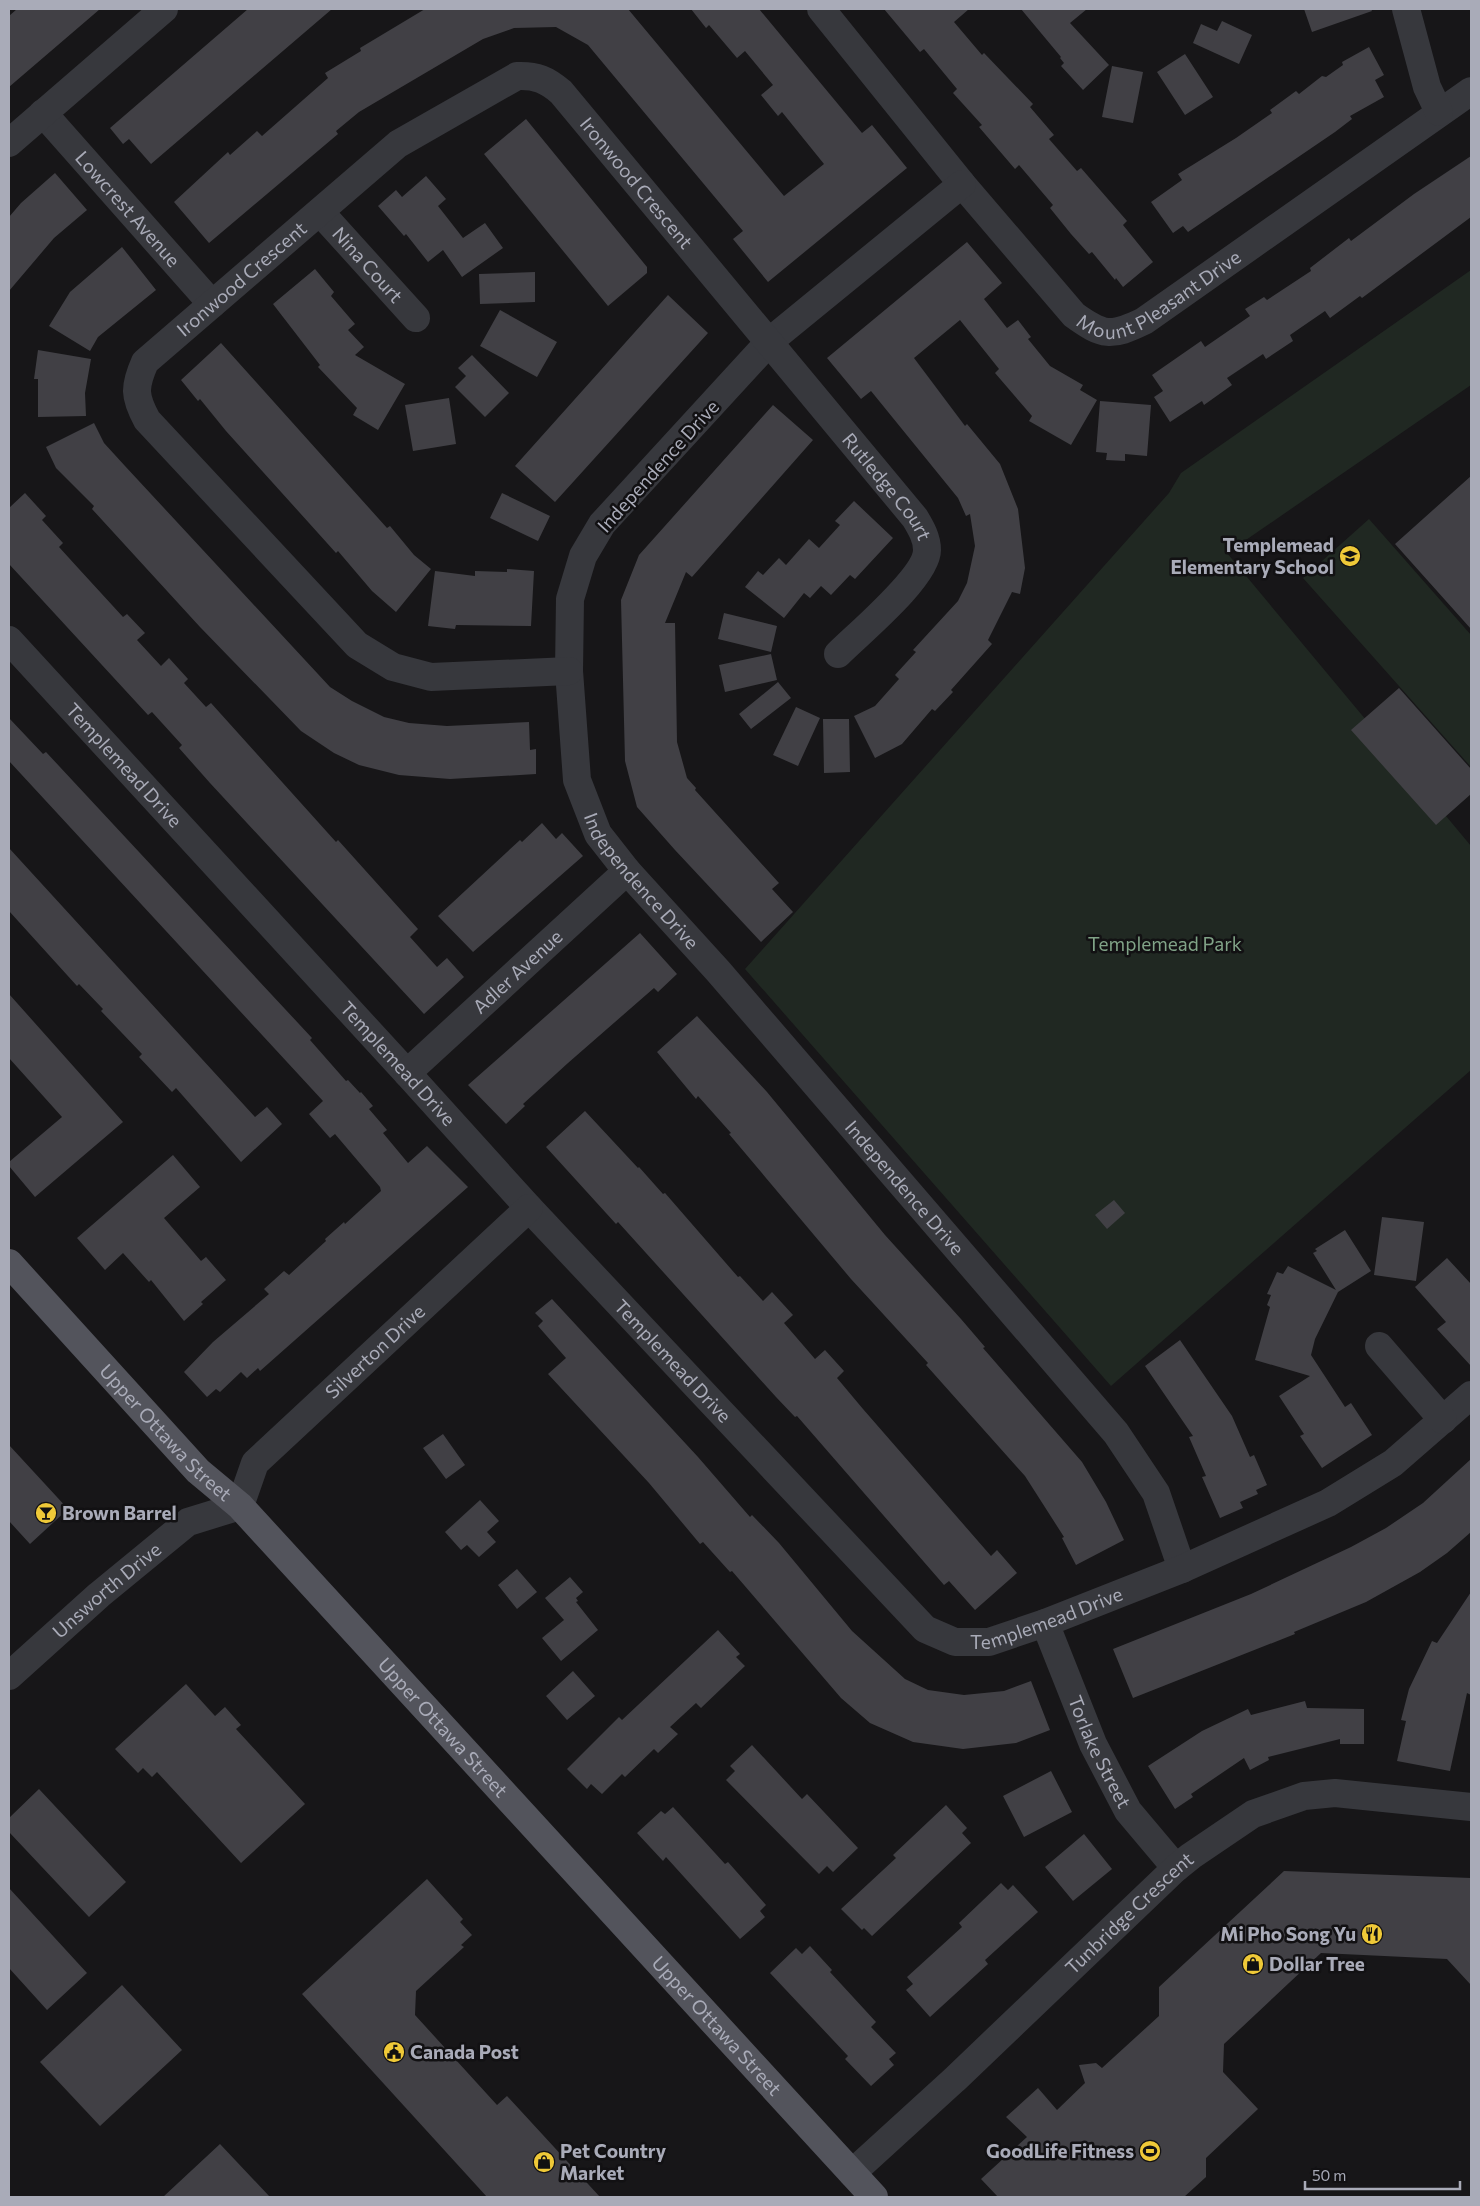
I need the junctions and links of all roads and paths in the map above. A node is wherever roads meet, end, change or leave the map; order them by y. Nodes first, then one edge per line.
1 (164, 9) edge
2 (821, 9) edge
3 (1406, 9) edge
4 (1471, 91) edge
5 (1440, 112) junction
6 (43, 113) junction
7 (9, 143) edge
8 (962, 184) junction
9 (320, 212) junction
10 (212, 304) junction
11 (416, 318) dead end
12 (768, 344) junction
13 (9, 640) edge
14 (838, 654) dead end
15 (569, 671) junction
16 (627, 871) junction
17 (408, 1073) junction
18 (529, 1208) junction
19 (9, 1263) edge
20 (1379, 1346) dead end
21 (1471, 1395) edge
22 (1443, 1420) junction
23 (240, 1506) junction
24 (1182, 1569) junction
25 (1045, 1623) junction
26 (9, 1676) edge
27 (1471, 1807) edge
28 (1176, 1868) junction
29 (852, 2173) junction
30 (874, 2197) edge

1 - 6 street
2 - 8 street, Mount Pleasant Drive
3 - 5 street
4 - 5 street, Mount Pleasant Drive
5 - 8 street, Mount Pleasant Drive
6 - 7 street
6 - 10 street, Lowcrest Avenue
8 - 12 street, Independence Drive
9 - 10 street, Ironwood Crescent
9 - 11 street, Nina Court
9 - 12 street, Ironwood Crescent
10 - 15 street, Ironwood Crescent
12 - 14 street, Rutledge Court
12 - 15 street, Independence Drive
13 - 17 street, Templemead Drive
15 - 16 street, Independence Drive
16 - 17 street, Adler Avenue
16 - 24 street, Independence Drive
17 - 18 street, Templemead Drive
18 - 23 street, Silverton Drive
18 - 25 street, Templemead Drive
19 - 23 main road, Upper Ottawa Street
20 - 22 street
21 - 22 street, Templemead Drive
22 - 24 street, Templemead Drive
23 - 26 street, Unsworth Drive
23 - 29 main road, Upper Ottawa Street
24 - 25 street, Templemead Drive
25 - 28 street, Torlake Street
27 - 28 street, Tunbridge Crescent
28 - 29 street, Tunbridge Crescent
29 - 30 main road, Upper Ottawa Street

